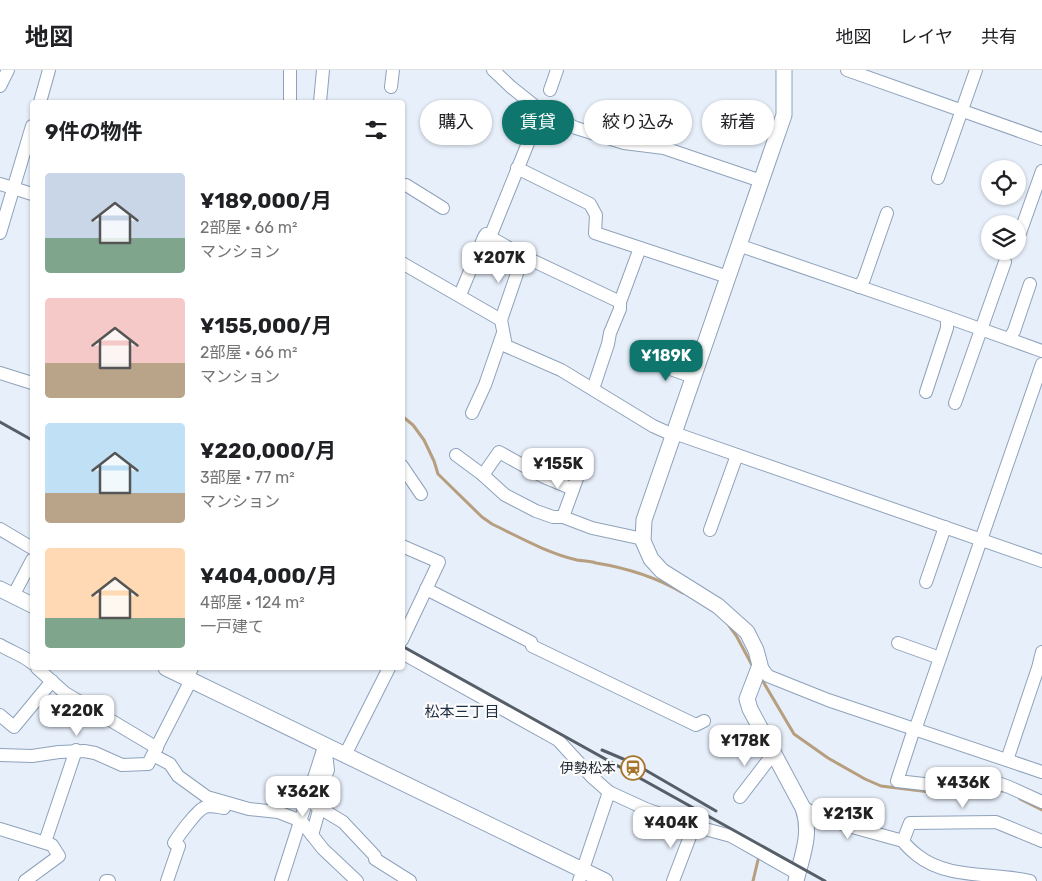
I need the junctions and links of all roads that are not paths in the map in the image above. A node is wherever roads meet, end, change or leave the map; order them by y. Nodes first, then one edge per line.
1 (8, 70) edge
2 (49, 70) edge
3 (290, 70) edge
4 (323, 70) edge
5 (393, 70) edge
6 (493, 70) edge
7 (557, 70) edge
8 (784, 70) edge
9 (847, 70) edge
10 (976, 70) edge
11 (0, 86) edge
12 (391, 87) dead end
13 (550, 90) dead end
14 (41, 100) edge
15 (290, 100) edge
16 (320, 100) edge
17 (527, 100) edge
18 (962, 111) junction
19 (574, 127) edge
20 (30, 133) edge
21 (1042, 139) edge
22 (527, 145) edge
23 (517, 168) junction
24 (1042, 171) edge
25 (938, 178) dead end
26 (761, 181) junction
27 (0, 184) edge
28 (405, 185) edge
29 (14, 188) junction
30 (30, 193) edge
31 (443, 208) dead end
32 (887, 213) dead end
33 (1026, 215) edge
34 (0, 233) edge
35 (490, 237) junction
36 (738, 245) junction
37 (640, 248) junction
38 (523, 256) junction
39 (1005, 262) dead end
40 (405, 265) edge
41 (728, 277) junction
42 (1030, 284) dead end
43 (859, 287) junction
44 (460, 295) junction
45 (620, 302) junction
46 (947, 317) junction
47 (502, 325) junction
48 (981, 329) junction
49 (1009, 339) junction
50 (1042, 351) edge
51 (648, 361) dead end
52 (1042, 364) edge
53 (0, 373) edge
54 (693, 377) junction
55 (30, 382) edge
56 (593, 388) junction
57 (926, 392) dead end
58 (955, 403) dead end
59 (472, 413) dead end
60 (673, 434) junction
61 (456, 455) dead end
62 (737, 455) junction
63 (405, 470) edge
64 (579, 473) dead end
65 (483, 475) junction
66 (573, 489) junction
67 (422, 494) dead end
68 (563, 516) junction
69 (945, 527) junction
70 (0, 529) edge
71 (710, 530) dead end
72 (643, 539) junction
73 (982, 540) junction
74 (30, 547) edge
75 (405, 547) edge
76 (1042, 561) edge
77 (30, 563) edge
78 (926, 582) dead end
79 (426, 589) junction
80 (7, 592) edge
81 (30, 604) edge
82 (405, 634) edge
83 (898, 643) dead end
84 (0, 645) edge
85 (1042, 652) edge
86 (405, 655) edge
87 (940, 658) junction
88 (30, 662) edge
89 (39, 670) edge
90 (173, 670) edge
91 (388, 670) edge
92 (758, 671) junction
93 (190, 675) edge
94 (52, 681) junction
95 (0, 715) edge
96 (704, 722) dead end
97 (914, 729) junction
98 (325, 745) junction
99 (76, 750) junction
100 (155, 752) junction
101 (773, 754) junction
102 (0, 755) edge
103 (345, 755) junction
104 (1007, 760) junction
105 (1042, 772) edge
106 (609, 792) junction
107 (740, 797) dead end
108 (1042, 802) edge
109 (320, 807) junction
110 (803, 808) junction
111 (300, 823) junction
112 (694, 826) junction
113 (0, 829) edge
114 (312, 835) junction
115 (904, 841) junction
116 (45, 842) junction
117 (1042, 842) edge
118 (580, 875) edge
119 (797, 877) edge
120 (25, 881) edge
121 (167, 881) edge
122 (281, 881) edge
123 (357, 881) edge
124 (410, 881) edge
125 (605, 881) edge
126 (673, 881) edge
127 (1030, 881) edge

1 - 11 street
2 - 14 street
3 - 15 street
4 - 16 street
5 - 12 street
6 - 17 street
7 - 13 street
8 - 26 street
9 - 18 street
10 - 18 street
18 - 21 street
18 - 25 street
19 - 26 street
20 - 29 street
22 - 23 street
23 - 35 street
23 - 37 street
24 - 33 street
26 - 36 street
27 - 29 street
28 - 31 street
29 - 30 street
29 - 34 street
32 - 43 street
35 - 38 street
35 - 44 street
36 - 41 street
36 - 43 street
37 - 41 street
37 - 45 street
38 - 45 street
38 - 47 street
39 - 48 street
40 - 44 street
41 - 54 street
42 - 49 street
43 - 46 street
44 - 47 street
45 - 56 street
46 - 48 street
46 - 57 street
47 - 56 street
47 - 59 street
48 - 49 street
48 - 58 street
49 - 50 street
51 - 54 street
52 - 73 street
53 - 55 street
54 - 60 street
56 - 60 street
60 - 62 street
60 - 72 street
61 - 65 street
62 - 69 street
62 - 71 street
63 - 67 street
64 - 66 street
65 - 66 street
65 - 68 street
66 - 68 street
68 - 72 street
69 - 73 street
69 - 78 street
70 - 74 street
72 - 92 street
73 - 76 street
73 - 87 street
75 - 79 street
77 - 80 street
79 - 82 street
79 - 96 street
80 - 81 street
83 - 87 street
84 - 88 street
85 - 104 street
86 - 106 street
87 - 97 street
89 - 94 street
90 - 93 street
91 - 103 street
92 - 97 street
92 - 101 street
93 - 98 street
93 - 100 street
94 - 95 street
94 - 100 street
97 - 104 street
97 - 108 street
98 - 103 street
98 - 109 street
98 - 111 street
99 - 100 street
99 - 102 street
99 - 116 street
100 - 111 street
101 - 107 street
101 - 110 street
103 - 118 street
104 - 105 street
106 - 112 street
106 - 118 street
109 - 114 street
109 - 124 street
110 - 115 street
110 - 119 street
111 - 114 street
111 - 121 street
111 - 122 street
112 - 119 street
112 - 126 street
113 - 116 street
114 - 123 street
115 - 117 street
115 - 127 street
116 - 120 street
118 - 125 street

